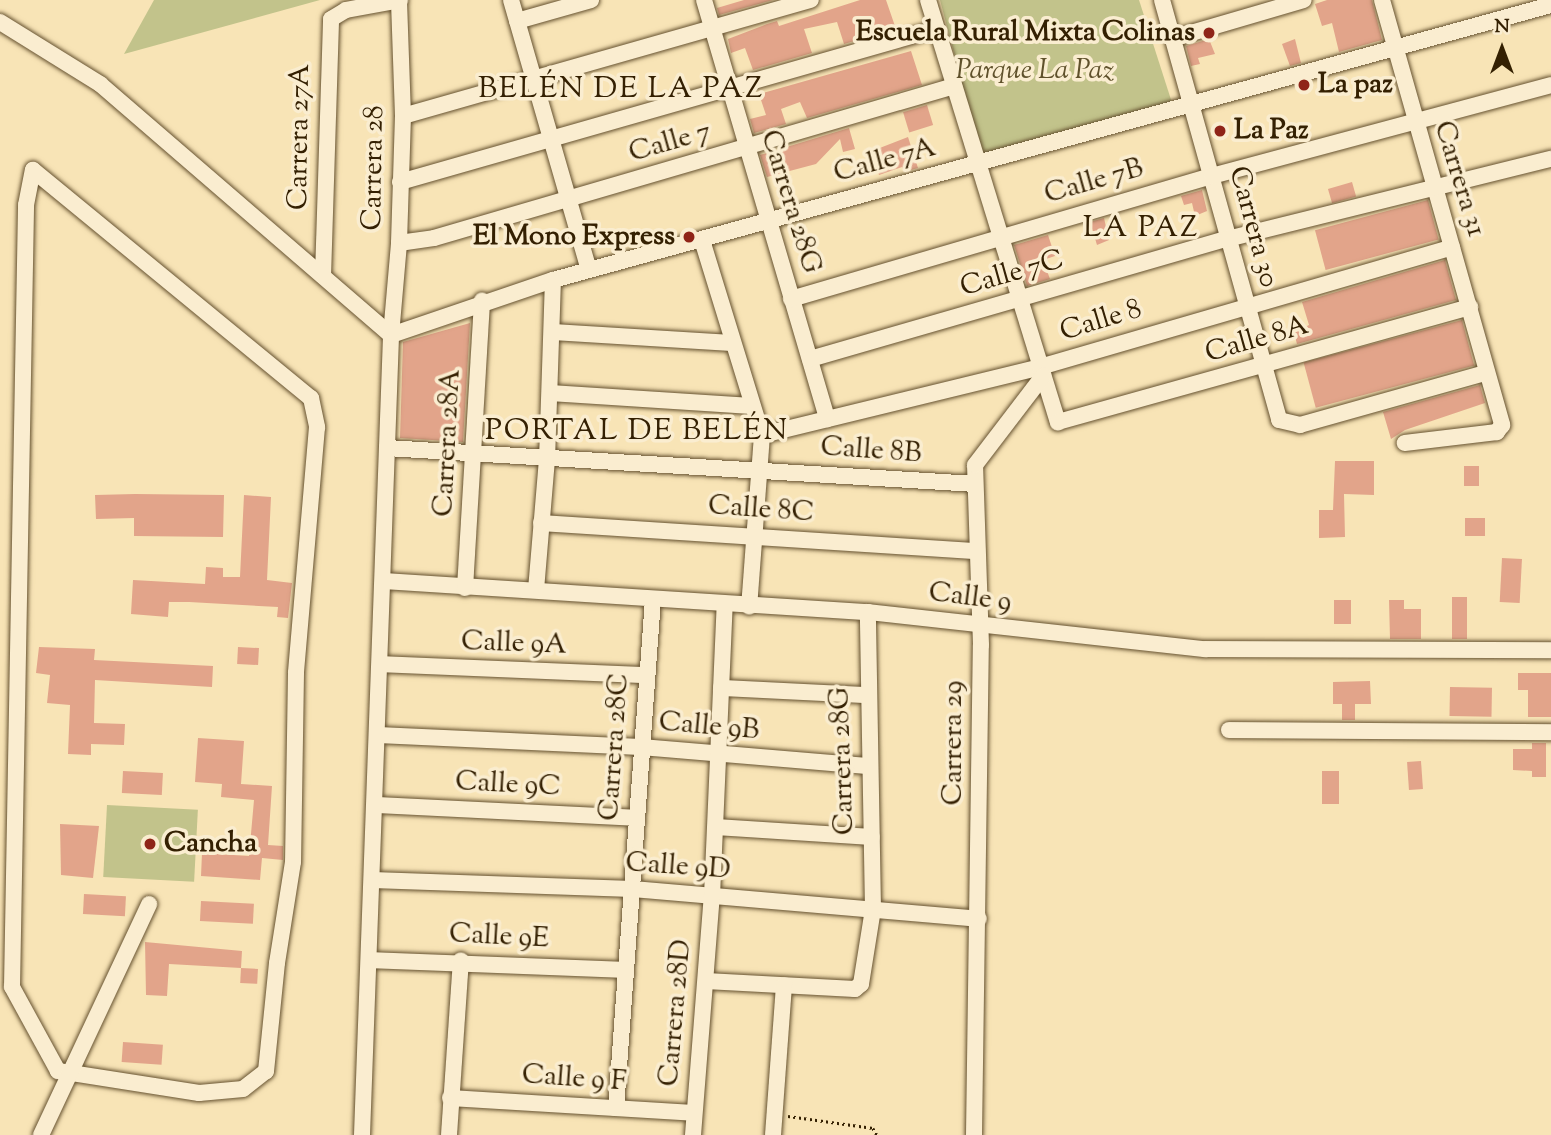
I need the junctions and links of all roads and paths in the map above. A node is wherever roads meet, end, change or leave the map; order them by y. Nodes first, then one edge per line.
1 (400, 0) edge
2 (511, 0) edge
3 (591, 0) edge
4 (704, 0) edge
5 (811, 0) edge
6 (928, 0) edge
7 (1162, 0) edge
8 (1304, 0) edge
9 (1382, 0) edge
10 (1551, 5) edge
11 (517, 21) junction
12 (0, 22) edge
13 (713, 29) junction
14 (936, 29) junction
15 (1174, 38) junction
16 (1396, 46) junction
17 (532, 80) junction
18 (1551, 85) edge
19 (954, 86) junction
20 (728, 88) junction
21 (1192, 106) junction
22 (402, 116) junction
23 (1414, 122) junction
24 (551, 140) junction
25 (746, 148) junction
26 (1551, 159) edge
27 (980, 163) junction
28 (1212, 176) junction
29 (400, 182) junction
30 (1432, 186) junction
31 (567, 200) junction
32 (767, 221) junction
33 (1002, 237) junction
34 (1227, 239) junction
35 (702, 240) junction
36 (399, 243) junction
37 (1452, 247) junction
38 (589, 270) junction
39 (323, 276) junction
40 (553, 280) junction
41 (791, 299) junction
42 (1018, 299) junction
43 (482, 301) junction
44 (1246, 305) junction
45 (1470, 307) junction
46 (553, 332) junction
47 (391, 335) junction
48 (732, 343) junction
49 (810, 359) junction
50 (1265, 366) junction
51 (1041, 371) junction
52 (1485, 373) junction
53 (550, 393) junction
54 (752, 406) junction
55 (827, 419) junction
56 (762, 435) junction
57 (1405, 443) dead end
58 (387, 448) junction
59 (473, 454) junction
60 (547, 460) junction
61 (757, 470) junction
62 (975, 484) junction
63 (541, 523) junction
64 (754, 536) junction
65 (977, 551) junction
66 (384, 581) junction
67 (466, 588) junction
68 (536, 590) junction
69 (653, 599) junction
70 (725, 604) junction
71 (749, 607) junction
72 (868, 612) junction
73 (981, 626) junction
74 (1551, 650) edge
75 (380, 664) junction
76 (646, 675) junction
77 (721, 688) junction
78 (866, 695) junction
79 (1229, 730) dead end
80 (1551, 732) edge
81 (378, 735) junction
82 (641, 747) junction
83 (717, 756) junction
84 (867, 766) junction
85 (375, 805) junction
86 (637, 818) junction
87 (716, 827) junction
88 (872, 838) junction
89 (373, 880) junction
90 (632, 889) junction
91 (712, 896) junction
92 (149, 904) dead end
93 (873, 909) junction
94 (979, 919) junction
95 (369, 960) junction
96 (461, 960) junction
97 (626, 970) junction
98 (706, 981) junction
99 (784, 985) junction
100 (66, 1073) junction
101 (450, 1098) junction
102 (616, 1108) junction
103 (694, 1113) junction
104 (775, 1114) junction
105 (41, 1135) edge
106 (362, 1135) edge
107 (449, 1135) edge
108 (693, 1135) edge
109 (773, 1135) edge
110 (877, 1135) edge
111 (974, 1135) edge

1 - 22 street, Carrera 28
1 - 39 street, Carrera 27A
2 - 11 street
3 - 11 street
4 - 13 street, Carrera 28G
5 - 13 street
6 - 14 street
7 - 15 street, Carrera 30
8 - 15 street
9 - 16 street, Carrera 31
10 - 16 street, Calle 7A
11 - 17 street
12 - 39 street
13 - 17 street
13 - 20 street, Carrera 28G
14 - 19 street
14 - 20 street
15 - 21 street, Carrera 30
16 - 21 street, Calle 7A
16 - 23 street, Carrera 31
17 - 22 street
17 - 24 street
18 - 23 street, Calle 7B
19 - 25 street, Calle 7
19 - 27 street
20 - 24 street
20 - 25 street, Carrera 28G
21 - 27 street, Calle 7A
21 - 28 street, Carrera 30
22 - 29 street, Carrera 28
23 - 28 street, Calle 7B
23 - 30 street, Carrera 31
24 - 29 street
24 - 31 street
25 - 31 street, Calle 7
25 - 32 street, Carrera 28G
26 - 30 street, Calle 7C
27 - 32 street, Calle 7A
27 - 33 street
28 - 33 street, Calle 7B
28 - 34 street, Carrera 30
29 - 36 street, Carrera 28
30 - 34 street, Calle 7C
30 - 37 street, Carrera 31
31 - 36 street, Calle 7
31 - 38 street
32 - 35 street, Calle 7A
32 - 41 street, Carrera 28G
33 - 41 street, Calle 7B
33 - 42 street
34 - 42 street, Calle 7C
34 - 44 street, Carrera 30
35 - 38 street, Calle 7A
35 - 48 street
36 - 47 street, Carrera 28
37 - 44 street, Calle 8
37 - 45 street, Carrera 31
38 - 40 street, Calle 7A
39 - 47 street
40 - 43 street, Calle 7A
40 - 46 street
41 - 49 street, Carrera 28G
42 - 49 street, Calle 7C
42 - 51 street
43 - 47 street, Calle 7A
43 - 59 street, Carrera 28A
44 - 50 street, Carrera 30
44 - 51 street, Calle 8
45 - 50 street, Calle 8A
45 - 52 street, Carrera 31
46 - 48 street
46 - 53 street
47 - 58 street, Carrera 28
48 - 54 street
49 - 55 street, Carrera 28G
50 - 51 street, Calle 8A
50 - 52 street, Carrera 30
51 - 55 street, Calle 8
51 - 62 street, Carrera 29
52 - 57 street, Carrera 31
53 - 54 street
53 - 60 street
54 - 56 street
55 - 56 street, Calle 8
56 - 61 street
58 - 59 street, Calle 8B
58 - 66 street, Carrera 28
59 - 60 street, Calle 8B
59 - 67 street, Carrera 28A
60 - 61 street, Calle 8B
60 - 63 street
61 - 62 street, Calle 8B
61 - 64 street
62 - 65 street, Carrera 29
63 - 64 street, Calle 8C
63 - 68 street
64 - 65 street, Calle 8C
64 - 71 street
65 - 73 street, Carrera 29
66 - 67 street, Calle 9
66 - 75 street, Carrera 28
67 - 68 street, Calle 9
68 - 69 street, Calle 9
69 - 70 street, Calle 9
69 - 76 street, Carrera 28C
70 - 71 street, Calle 9
70 - 77 street, Carrera 28D
71 - 72 street, Calle 9
72 - 73 street, Calle 9
72 - 78 street, Carrera 28G
73 - 74 street, Calle 9
73 - 94 street, Carrera 29
75 - 76 street, Calle 9A
75 - 81 street, Carrera 28
76 - 82 street, Carrera 28C
77 - 78 street
77 - 83 street, Carrera 28D
78 - 84 street, Carrera 28G
79 - 80 street
81 - 82 street, Calle 9B
81 - 85 street, Carrera 28
82 - 83 street, Calle 9B
82 - 86 street, Carrera 28C
83 - 84 street, Calle 9B
83 - 87 street, Carrera 28D
84 - 88 street, Carrera 28G
85 - 86 street, Calle 9C
85 - 89 street, Carrera 28
86 - 90 street, Carrera 28C
87 - 88 street
87 - 91 street, Carrera 28D
88 - 93 street, Carrera 28G
89 - 90 street, Calle 9D
89 - 95 street, Carrera 28
90 - 91 street, Calle 9D
90 - 97 street, Carrera 28C
91 - 93 street, Calle 9D
91 - 98 street, Carrera 28D
92 - 100 street
93 - 94 street, Calle 9D
93 - 99 street, Carrera 28G
94 - 111 street, Carrera 29
95 - 96 street, Calle 9E
95 - 106 street, Carrera 28
96 - 97 street, Calle 9E
96 - 101 street
97 - 102 street, Carrera 28C
98 - 99 street
98 - 103 street, Carrera 28D
99 - 104 street
100 - 100 street
100 - 105 street
101 - 102 street, Calle 9 F
101 - 107 street
102 - 103 street, Calle 9 F
103 - 108 street, Carrera 28D
104 - 109 street
104 - 110 path

